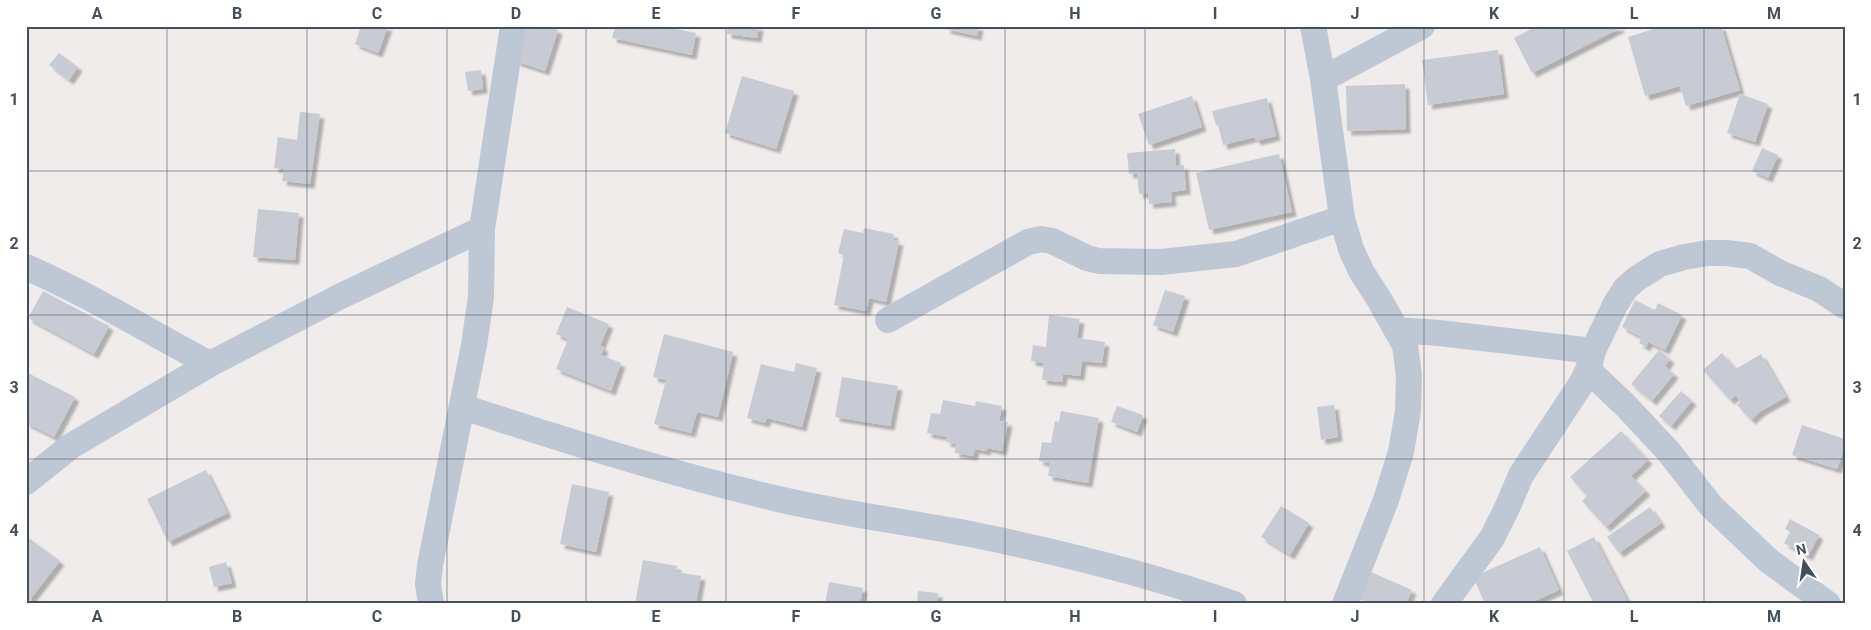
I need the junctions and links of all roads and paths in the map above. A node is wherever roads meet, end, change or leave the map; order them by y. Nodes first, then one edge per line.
1 (513, 26) edge
2 (1313, 26) edge
3 (1422, 26) edge
4 (1323, 79) junction
5 (1342, 218) junction
6 (482, 229) junction
7 (26, 267) edge
8 (1845, 306) edge
9 (888, 320) dead end
10 (1396, 330) junction
11 (1591, 361) junction
12 (210, 364) junction
13 (463, 407) junction
14 (26, 482) edge
15 (431, 604) edge
16 (1234, 604) edge
17 (1345, 604) edge
18 (1444, 604) edge
19 (1828, 604) edge

1 - 6 street
2 - 4 street
3 - 4 street
4 - 5 street
5 - 9 street
5 - 10 street
6 - 12 street
6 - 13 street
7 - 12 street
8 - 11 street
10 - 11 street
10 - 17 street
11 - 18 street
11 - 19 street
12 - 14 street
13 - 15 street
13 - 16 street

